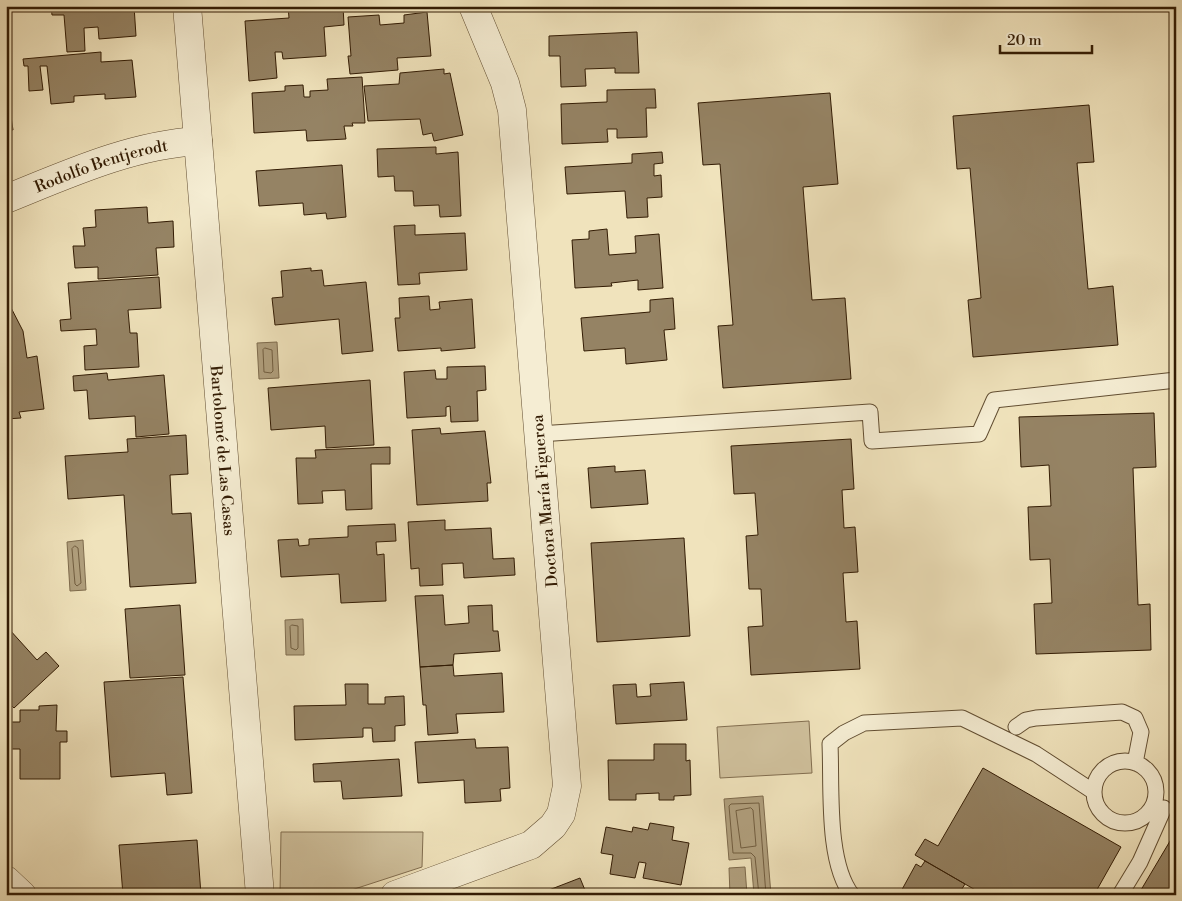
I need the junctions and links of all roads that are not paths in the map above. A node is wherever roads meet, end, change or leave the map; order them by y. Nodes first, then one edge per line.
1 (187, 6) edge
2 (473, 6) edge
3 (198, 141) junction
4 (6, 199) edge
5 (1176, 380) edge
6 (539, 434) junction
7 (1016, 727) dead end
8 (1135, 763) junction
9 (1094, 792) junction
10 (1165, 807) edge
11 (6, 880) edge
12 (22, 895) edge
13 (260, 895) edge
14 (395, 895) edge
15 (852, 895) edge
16 (1120, 895) edge

1 - 3 street, Bartolomé de Las Casas
2 - 6 street, Doctora María Figueroa
3 - 4 street, Rodolfo Bentjerodt
3 - 13 street, Bartolomé de Las Casas
5 - 6 lane
6 - 14 street, Doctora María Figueroa
7 - 8 lane
8 - 9 lane
8 - 10 lane
9 - 10 lane
9 - 15 lane
10 - 16 lane
11 - 12 street

